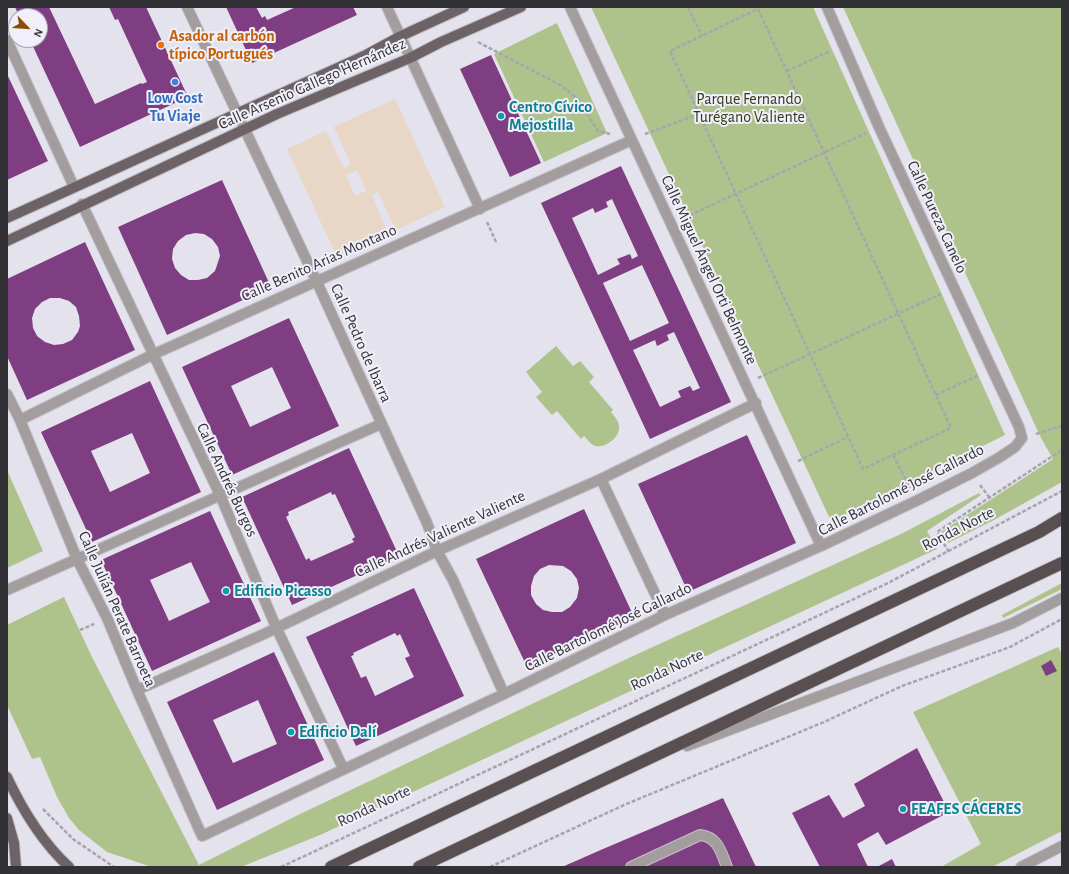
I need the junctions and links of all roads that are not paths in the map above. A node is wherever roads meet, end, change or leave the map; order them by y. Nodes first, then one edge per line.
1 (187, 7) edge
2 (387, 7) edge
3 (464, 7) edge
4 (521, 7) edge
5 (570, 7) edge
6 (827, 7) edge
7 (401, 36) junction
8 (7, 40) edge
9 (410, 58) junction
10 (237, 113) junction
11 (245, 130) junction
12 (632, 140) junction
13 (74, 187) junction
14 (82, 204) junction
15 (480, 209) junction
16 (7, 218) edge
17 (7, 241) edge
18 (316, 280) junction
19 (152, 356) junction
20 (7, 394) edge
21 (756, 404) junction
22 (20, 420) junction
23 (381, 424) junction
24 (1022, 438) joint
25 (601, 479) junction
26 (220, 495) junction
27 (1062, 518) edge
28 (821, 546) junction
29 (437, 551) junction
30 (77, 559) junction
31 (1062, 563) edge
32 (7, 590) edge
33 (1062, 598) edge
34 (665, 615) junction
35 (276, 627) junction
36 (136, 690) junction
37 (504, 694) junction
38 (343, 768) junction
39 (625, 769) junction
40 (7, 777) edge
41 (7, 818) edge
42 (202, 836) joint
43 (1062, 846) edge
44 (16, 867) edge
45 (69, 867) edge
46 (331, 867) edge
47 (419, 867) edge
48 (630, 867) edge
49 (727, 867) edge
50 (1022, 867) edge

1 - 10 street, Calle Pedro de Ibarra
2 - 7 street
3 - 7 main road, Calle Arsenio Gallego Hernández
4 - 9 main road, Calle Arsenio Gallego Hernández
5 - 12 street, Calle Miguel Ángel Orti Belmonte
6 - 24 street, Calle Pureza Canelo
7 - 9 street
7 - 10 main road, Calle Arsenio Gallego Hernández
8 - 13 street
9 - 11 main road, Calle Arsenio Gallego Hernández
9 - 15 street
10 - 11 street, Calle Pedro de Ibarra
10 - 13 main road, Calle Arsenio Gallego Hernández
11 - 14 main road, Calle Arsenio Gallego Hernández
11 - 18 street, Calle Pedro de Ibarra
12 - 15 street, Calle Benito Arias Montano
12 - 21 street, Calle Miguel Ángel Orti Belmonte
13 - 16 main road, Calle Arsenio Gallego Hernández
14 - 17 main road, Calle Arsenio Gallego Hernández
14 - 19 street, Calle Andrés Burgos
15 - 18 street, Calle Benito Arias Montano
18 - 19 street, Calle Benito Arias Montano
18 - 23 street, Calle Pedro de Ibarra
19 - 22 street, Calle Benito Arias Montano
19 - 26 street, Calle Andrés Burgos
20 - 22 street, Calle Julián Perate Barroeta
21 - 25 street, Calle Andrés Valiente Valiente
21 - 28 street, Calle Miguel Ángel Orti Belmonte
22 - 30 street, Calle Julián Perate Barroeta
23 - 26 street
23 - 29 street, Calle Pedro de Ibarra
24 - 28 street, Calle Bartolomé José Gallardo
25 - 29 street, Calle Andrés Valiente Valiente
25 - 34 street
26 - 30 street
26 - 35 street, Calle Andrés Burgos
27 - 46 highway
28 - 34 street, Calle Bartolomé José Gallardo
29 - 35 street, Calle Andrés Valiente Valiente
29 - 37 street, Calle Pedro de Ibarra
30 - 32 street
30 - 36 street, Calle Julián Perate Barroeta
31 - 39 highway
33 - 39 street
34 - 37 street, Calle Bartolomé José Gallardo
35 - 36 street, Calle Andrés Valiente Valiente
35 - 38 street, Calle Andrés Burgos
36 - 42 street, Calle Julián Perate Barroeta
37 - 38 street, Calle Bartolomé José Gallardo
38 - 42 street, Calle Bartolomé José Gallardo
39 - 47 highway
40 - 45 main road
41 - 44 main road
43 - 50 street
48 - 49 street

